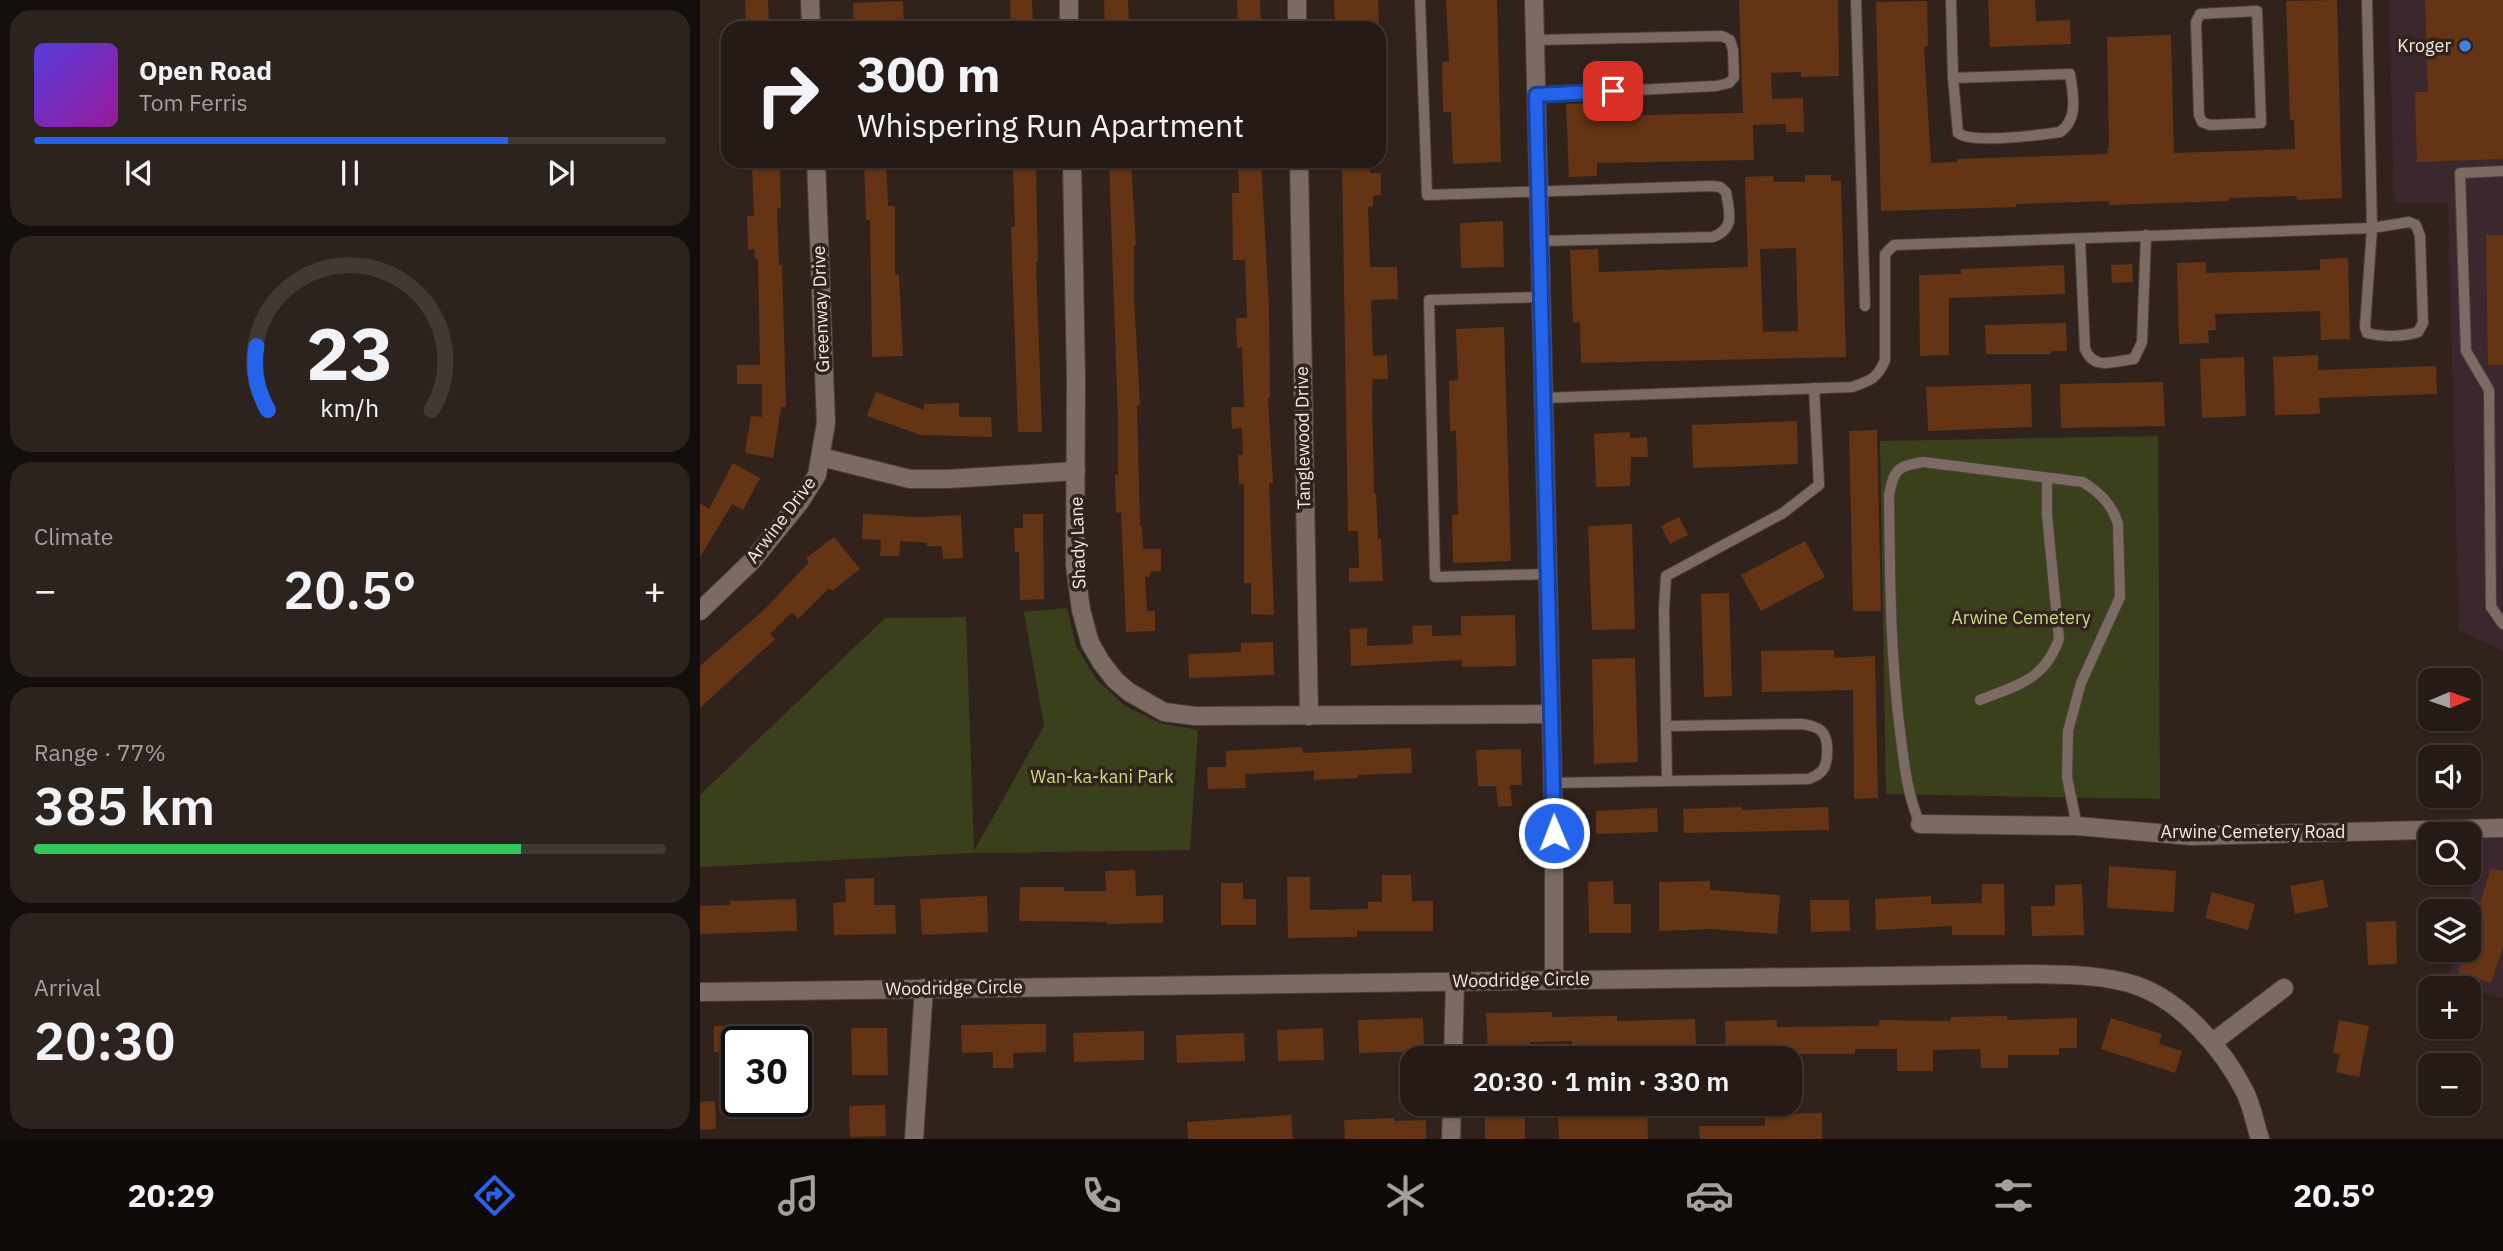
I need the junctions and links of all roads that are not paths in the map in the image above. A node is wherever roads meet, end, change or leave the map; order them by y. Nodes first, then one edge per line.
1 (810, 0) edge
2 (1069, 0) edge
3 (1297, 0) edge
4 (1420, 0) edge
5 (1534, 0) edge
6 (1856, 0) edge
7 (1951, 0) edge
8 (2367, 0) edge
9 (2257, 5) edge
10 (811, 21) edge
11 (1069, 21) edge
12 (1297, 21) edge
13 (1535, 40) junction
14 (1953, 78) junction
15 (1536, 95) junction
16 (816, 168) edge
17 (1072, 168) edge
18 (1299, 168) edge
19 (2503, 171) edge
20 (1538, 191) junction
21 (2372, 228) junction
22 (2146, 235) junction
23 (2080, 239) junction
24 (1540, 241) junction
25 (1541, 297) junction
26 (1865, 306) dead end
27 (1814, 388) junction
28 (1544, 398) junction
29 (821, 457) junction
30 (1076, 471) junction
31 (2046, 478) junction
32 (1548, 574) junction
33 (700, 611) edge
34 (2503, 624) edge
35 (1980, 701) dead end
36 (1551, 714) junction
37 (1309, 716) junction
38 (1666, 726) junction
39 (1667, 781) junction
40 (1552, 783) junction
41 (1920, 824) joint
42 (2077, 826) junction
43 (2503, 828) edge
44 (1554, 833) dead end
45 (1554, 858) dead end
46 (1554, 980) junction
47 (1455, 981) junction
48 (924, 988) junction
49 (2284, 988) dead end
50 (700, 992) edge
51 (2213, 1042) junction
52 (1453, 1046) edge
53 (1452, 1116) edge
54 (914, 1139) edge
55 (1451, 1139) edge
56 (2260, 1139) edge

1 - 10 street
2 - 11 street
3 - 12 street
4 - 20 lane
5 - 13 street
6 - 26 lane
7 - 14 lane
8 - 21 lane
9 - 9 lane
13 - 15 street
13 - 15 lane
14 - 14 lane
15 - 20 street
16 - 29 street, Greenway Drive
17 - 30 street, Shady Lane
18 - 37 street, Tanglewood Drive
19 - 34 lane
20 - 24 street
20 - 24 lane
21 - 21 lane
21 - 22 lane
22 - 23 lane
22 - 23 lane
23 - 27 lane
24 - 25 street
25 - 28 street
25 - 32 lane
27 - 28 lane
27 - 38 lane
28 - 32 street
29 - 30 street, Arwine Drive
29 - 33 street, Arwine Drive
30 - 37 street, Shady Lane
31 - 35 lane
31 - 41 lane
31 - 42 lane
32 - 36 street
36 - 37 street, Shady Lane
36 - 40 street
38 - 39 lane
38 - 39 lane
39 - 40 lane
40 - 44 street
41 - 42 street, Arwine Cemetery Road
42 - 43 street, Arwine Cemetery Road
45 - 46 street
46 - 47 street, Woodridge Circle
46 - 51 street, Woodridge Circle
47 - 48 street, Woodridge Circle
47 - 52 street
48 - 50 street, Woodridge Circle
48 - 54 street
49 - 51 street
51 - 56 street, Woodridge Circle
53 - 55 street

